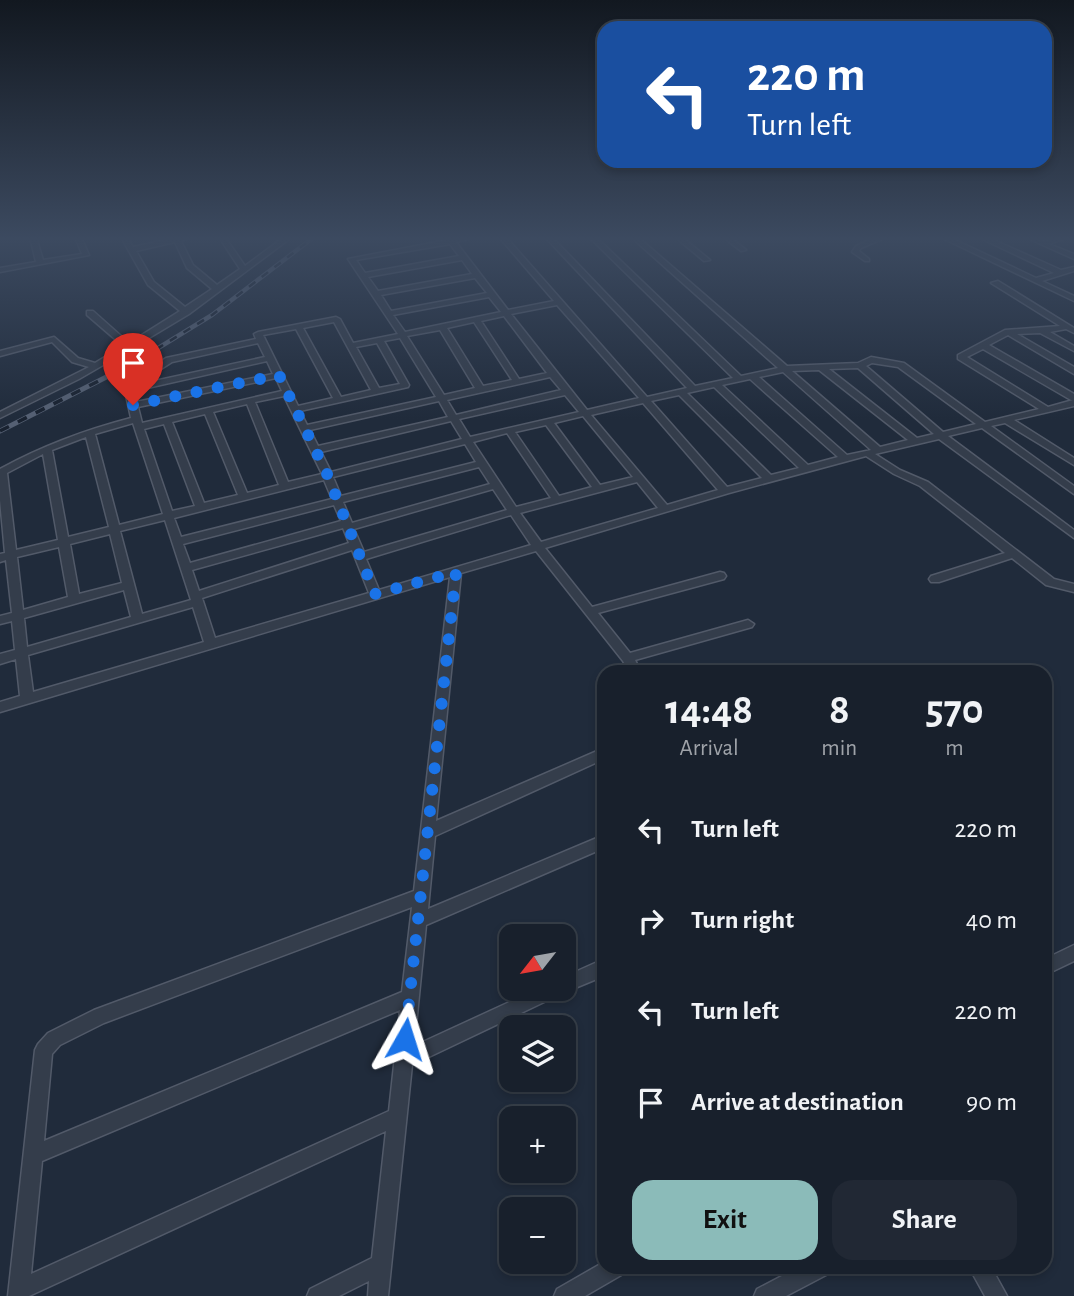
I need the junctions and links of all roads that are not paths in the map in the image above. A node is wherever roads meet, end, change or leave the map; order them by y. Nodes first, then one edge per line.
1 (168, 297) edge
2 (206, 297) edge
3 (379, 297) edge
4 (473, 297) edge
5 (494, 297) edge
6 (555, 297) edge
7 (606, 297) edge
8 (655, 297) edge
9 (703, 297) edge
10 (1018, 297) edge
11 (559, 302) junction
12 (186, 312) junction
13 (90, 313) dead end
14 (391, 313) junction
15 (506, 313) junction
16 (476, 320) junction
17 (298, 326) junction
18 (442, 327) junction
19 (1069, 329) edge
20 (1042, 331) junction
21 (1008, 332) junction
22 (404, 334) junction
23 (261, 340) junction
24 (379, 340) junction
25 (351, 346) junction
26 (984, 346) junction
27 (130, 348) junction
28 (1074, 349) edge
29 (0, 355) edge
30 (270, 358) junction
31 (860, 365) junction
32 (95, 366) junction
33 (822, 368) junction
34 (784, 369) junction
35 (1074, 371) edge
36 (552, 374) junction
37 (279, 375) junction
38 (752, 376) junction
39 (739, 379) junction
40 (517, 382) junction
41 (716, 384) junction
42 (129, 389) junction
43 (693, 389) junction
44 (480, 390) junction
45 (376, 391) junction
46 (288, 392) junction
47 (566, 392) junction
48 (681, 392) junction
49 (442, 397) junction
50 (338, 400) junction
51 (645, 400) junction
52 (1074, 400) edge
53 (250, 401) junction
54 (133, 405) junction
55 (296, 409) junction
56 (1047, 410) junction
57 (208, 411) junction
58 (583, 413) junction
59 (0, 415) edge
60 (453, 416) junction
61 (167, 420) junction
62 (1007, 420) junction
63 (548, 421) junction
64 (138, 423) junction
65 (983, 426) junction
66 (305, 428) junction
67 (509, 430) junction
68 (90, 432) junction
69 (942, 436) junction
70 (467, 439) junction
71 (916, 442) junction
72 (47, 448) junction
73 (315, 450) junction
74 (873, 452) junction
75 (846, 459) junction
76 (1074, 462) edge
77 (482, 463) junction
78 (806, 469) junction
79 (1, 473) edge
80 (327, 474) junction
81 (639, 478) junction
82 (769, 479) junction
83 (285, 485) junction
84 (497, 485) junction
85 (598, 489) junction
86 (725, 491) junction
87 (1074, 491) edge
88 (243, 495) junction
89 (337, 498) junction
90 (557, 500) junction
91 (200, 506) junction
92 (665, 509) junction
93 (514, 511) junction
94 (168, 515) junction
95 (347, 525) junction
96 (114, 529) junction
97 (1074, 535) edge
98 (65, 541) junction
99 (177, 542) junction
100 (538, 546) junction
101 (358, 551) junction
102 (1014, 554) junction
103 (5, 556) edge
104 (186, 568) junction
105 (456, 572) junction
106 (720, 576) dead end
107 (934, 579) dead end
108 (14, 584) junction
109 (128, 585) junction
110 (0, 588) edge
111 (1074, 588) edge
112 (375, 594) junction
113 (74, 598) junction
114 (196, 599) junction
115 (591, 611) junction
116 (18, 615) junction
117 (137, 619) junction
118 (0, 620) edge
119 (748, 624) dead end
120 (211, 643) junction
121 (22, 652) junction
122 (627, 658) junction
123 (0, 659) edge
124 (631, 665) edge
125 (27, 699) junction
126 (0, 707) edge
127 (597, 755) edge
128 (428, 832) junction
129 (597, 844) edge
130 (421, 896) junction
131 (418, 921) junction
132 (1074, 953) edge
133 (1052, 964) edge
134 (597, 970) edge
135 (576, 980) edge
136 (410, 996) junction
137 (530, 1001) edge
138 (403, 1060) junction
139 (397, 1117) junction
140 (33, 1155) junction
141 (381, 1264) junction
142 (603, 1274) edge
143 (807, 1274) edge
144 (983, 1274) edge
145 (19, 1293) edge
146 (317, 1296) edge
147 (378, 1296) edge
148 (564, 1296) edge
149 (764, 1296) edge
150 (997, 1296) edge

1 - 12 street
2 - 12 street
3 - 14 street
4 - 14 street
5 - 15 street
6 - 11 street
7 - 43 street
8 - 39 street
9 - 34 street
10 - 19 street
11 - 15 street
11 - 51 street
12 - 27 street
13 - 27 street
14 - 22 street
15 - 16 street
15 - 36 street
16 - 18 street
16 - 40 street
17 - 23 street
17 - 25 street
17 - 50 street
18 - 22 street
18 - 44 street
19 - 20 street
20 - 21 street
20 - 28 street
21 - 26 street
21 - 35 street
22 - 24 street
22 - 49 street
23 - 30 street
23 - 42 street
24 - 25 street
24 - 45 street
25 - 45 street
26 - 52 street
26 - 56 street
27 - 32 street
29 - 32 street
30 - 37 street
30 - 42 street
31 - 33 street
31 - 65 street
31 - 69 street
32 - 59 street
33 - 34 street
33 - 71 street
34 - 38 street
34 - 74 street
36 - 40 street
36 - 47 street
37 - 46 street
37 - 54 street
38 - 39 street
38 - 75 street
39 - 41 street
40 - 44 street
41 - 43 street
41 - 78 street
42 - 54 street
43 - 48 street
44 - 49 street
45 - 50 street
46 - 53 street
46 - 55 street
47 - 58 street
47 - 60 street
48 - 51 street
48 - 82 street
49 - 60 street
49 - 66 street
50 - 55 street
51 - 58 street
51 - 86 street
52 - 56 street
53 - 57 street
53 - 83 street
54 - 64 street
55 - 66 street
56 - 62 street
57 - 61 street
57 - 88 street
58 - 63 street
58 - 81 street
60 - 70 street
60 - 73 street
61 - 64 street
61 - 91 street
62 - 65 street
62 - 76 street
63 - 67 street
63 - 85 street
64 - 68 street
64 - 94 street
65 - 69 street
65 - 87 street
66 - 73 street
67 - 70 street
67 - 90 street
68 - 72 street
68 - 96 street
69 - 71 street
69 - 97 street
70 - 77 street
70 - 80 street
71 - 74 street
72 - 79 street
72 - 98 street
73 - 80 street
74 - 75 street
74 - 102 street
75 - 78 street
77 - 84 street
77 - 89 street
78 - 82 street
79 - 103 street
80 - 83 street
80 - 89 street
81 - 85 street
81 - 92 street
82 - 86 street
83 - 88 street
84 - 93 street
84 - 95 street
85 - 90 street
86 - 92 street
88 - 91 street
89 - 95 street
89 - 99 street
90 - 93 street
91 - 94 street
92 - 100 street
93 - 100 street
93 - 101 street
94 - 96 street
94 - 99 street
95 - 101 street
95 - 104 street
96 - 98 street
96 - 109 street
98 - 103 street
98 - 113 street
99 - 104 street
100 - 105 street
100 - 115 street
101 - 112 street
101 - 114 street
102 - 107 street
102 - 111 street
103 - 108 street
104 - 114 street
105 - 112 street
105 - 128 street
106 - 115 street
108 - 110 street
108 - 116 street
109 - 113 street
109 - 117 street
112 - 120 street
113 - 116 street
114 - 117 street
114 - 120 street
115 - 122 street
116 - 118 street
116 - 121 street
117 - 121 street
119 - 122 street
120 - 125 street
121 - 123 street
121 - 125 street
122 - 124 street
125 - 126 street
127 - 128 street
128 - 130 street
129 - 131 street
130 - 131 street
130 - 140 street
131 - 136 street
132 - 133 street
134 - 135 street
136 - 138 street
136 - 140 street
137 - 138 street
138 - 139 street
139 - 141 street
139 - 145 street
140 - 145 street
141 - 146 street
141 - 147 street
142 - 148 street
143 - 149 street
144 - 150 street

